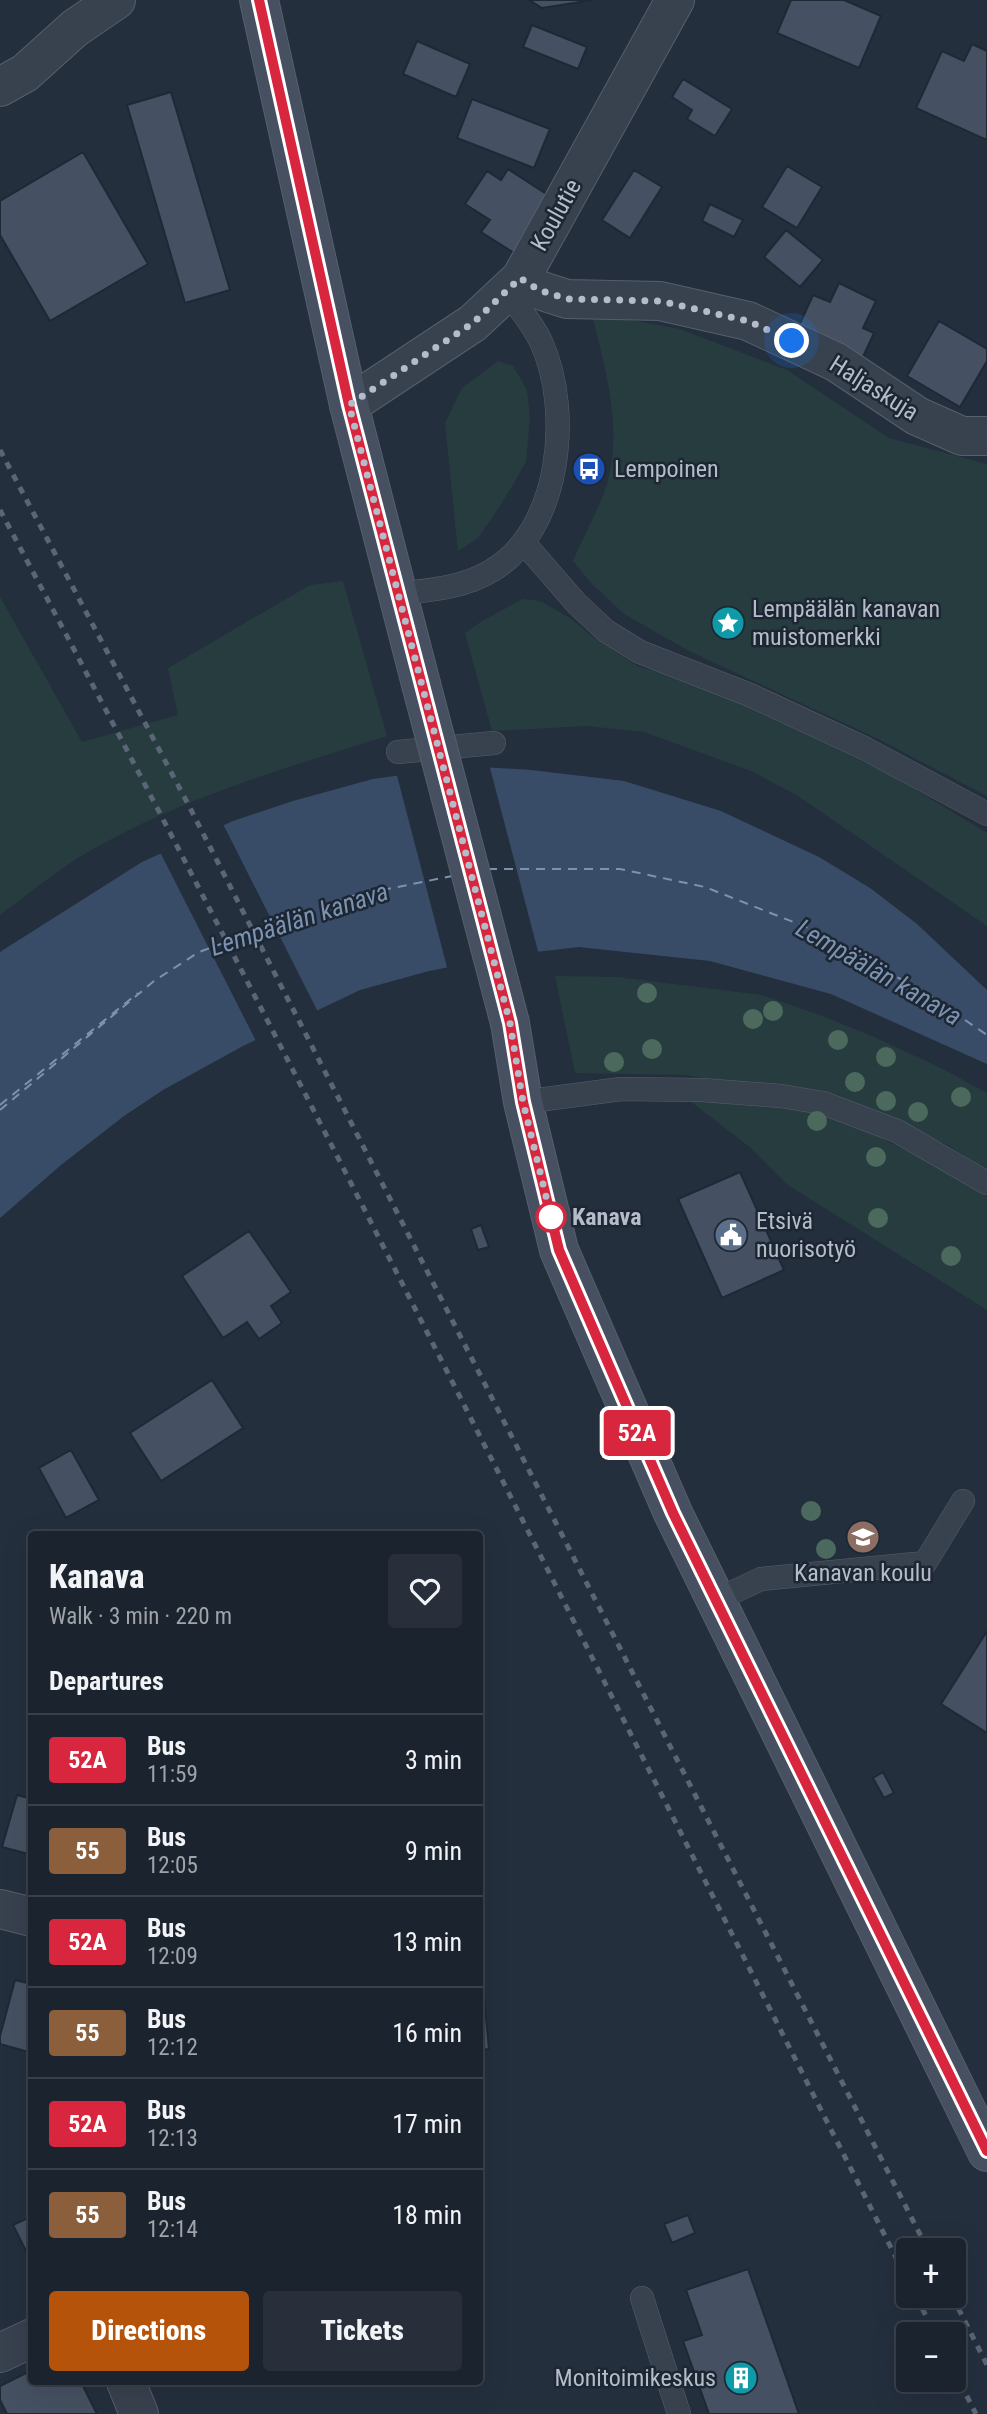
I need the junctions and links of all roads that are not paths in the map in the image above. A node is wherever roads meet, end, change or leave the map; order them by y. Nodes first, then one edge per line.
1 (116, 0) edge
2 (259, 0) edge
3 (675, 0) edge
4 (0, 87) edge
5 (513, 285) junction
6 (349, 405) junction
7 (987, 436) edge
8 (524, 543) junction
9 (397, 594) junction
10 (494, 743) dead end
11 (398, 752) dead end
12 (987, 814) edge
13 (523, 1102) junction
14 (987, 1183) edge
15 (963, 1501) dead end
16 (716, 1600) junction
17 (0, 1909) edge
18 (28, 1916) edge
19 (987, 2151) edge
20 (642, 2298) dead end
21 (28, 2340) edge
22 (0, 2353) edge
23 (127, 2385) edge
24 (139, 2414) edge
25 (679, 2414) edge

1 - 4 street
2 - 6 main road
3 - 5 street, Koulutie
5 - 6 street, Koulutie
5 - 7 street, Haljaskuja
5 - 8 lane
6 - 9 main road
8 - 9 lane
8 - 12 lane
9 - 13 main road, bridge
10 - 11 lane
13 - 14 lane
13 - 16 main road
15 - 16 lane
16 - 19 main road
17 - 18 street
20 - 25 lane
21 - 22 street
23 - 24 street

